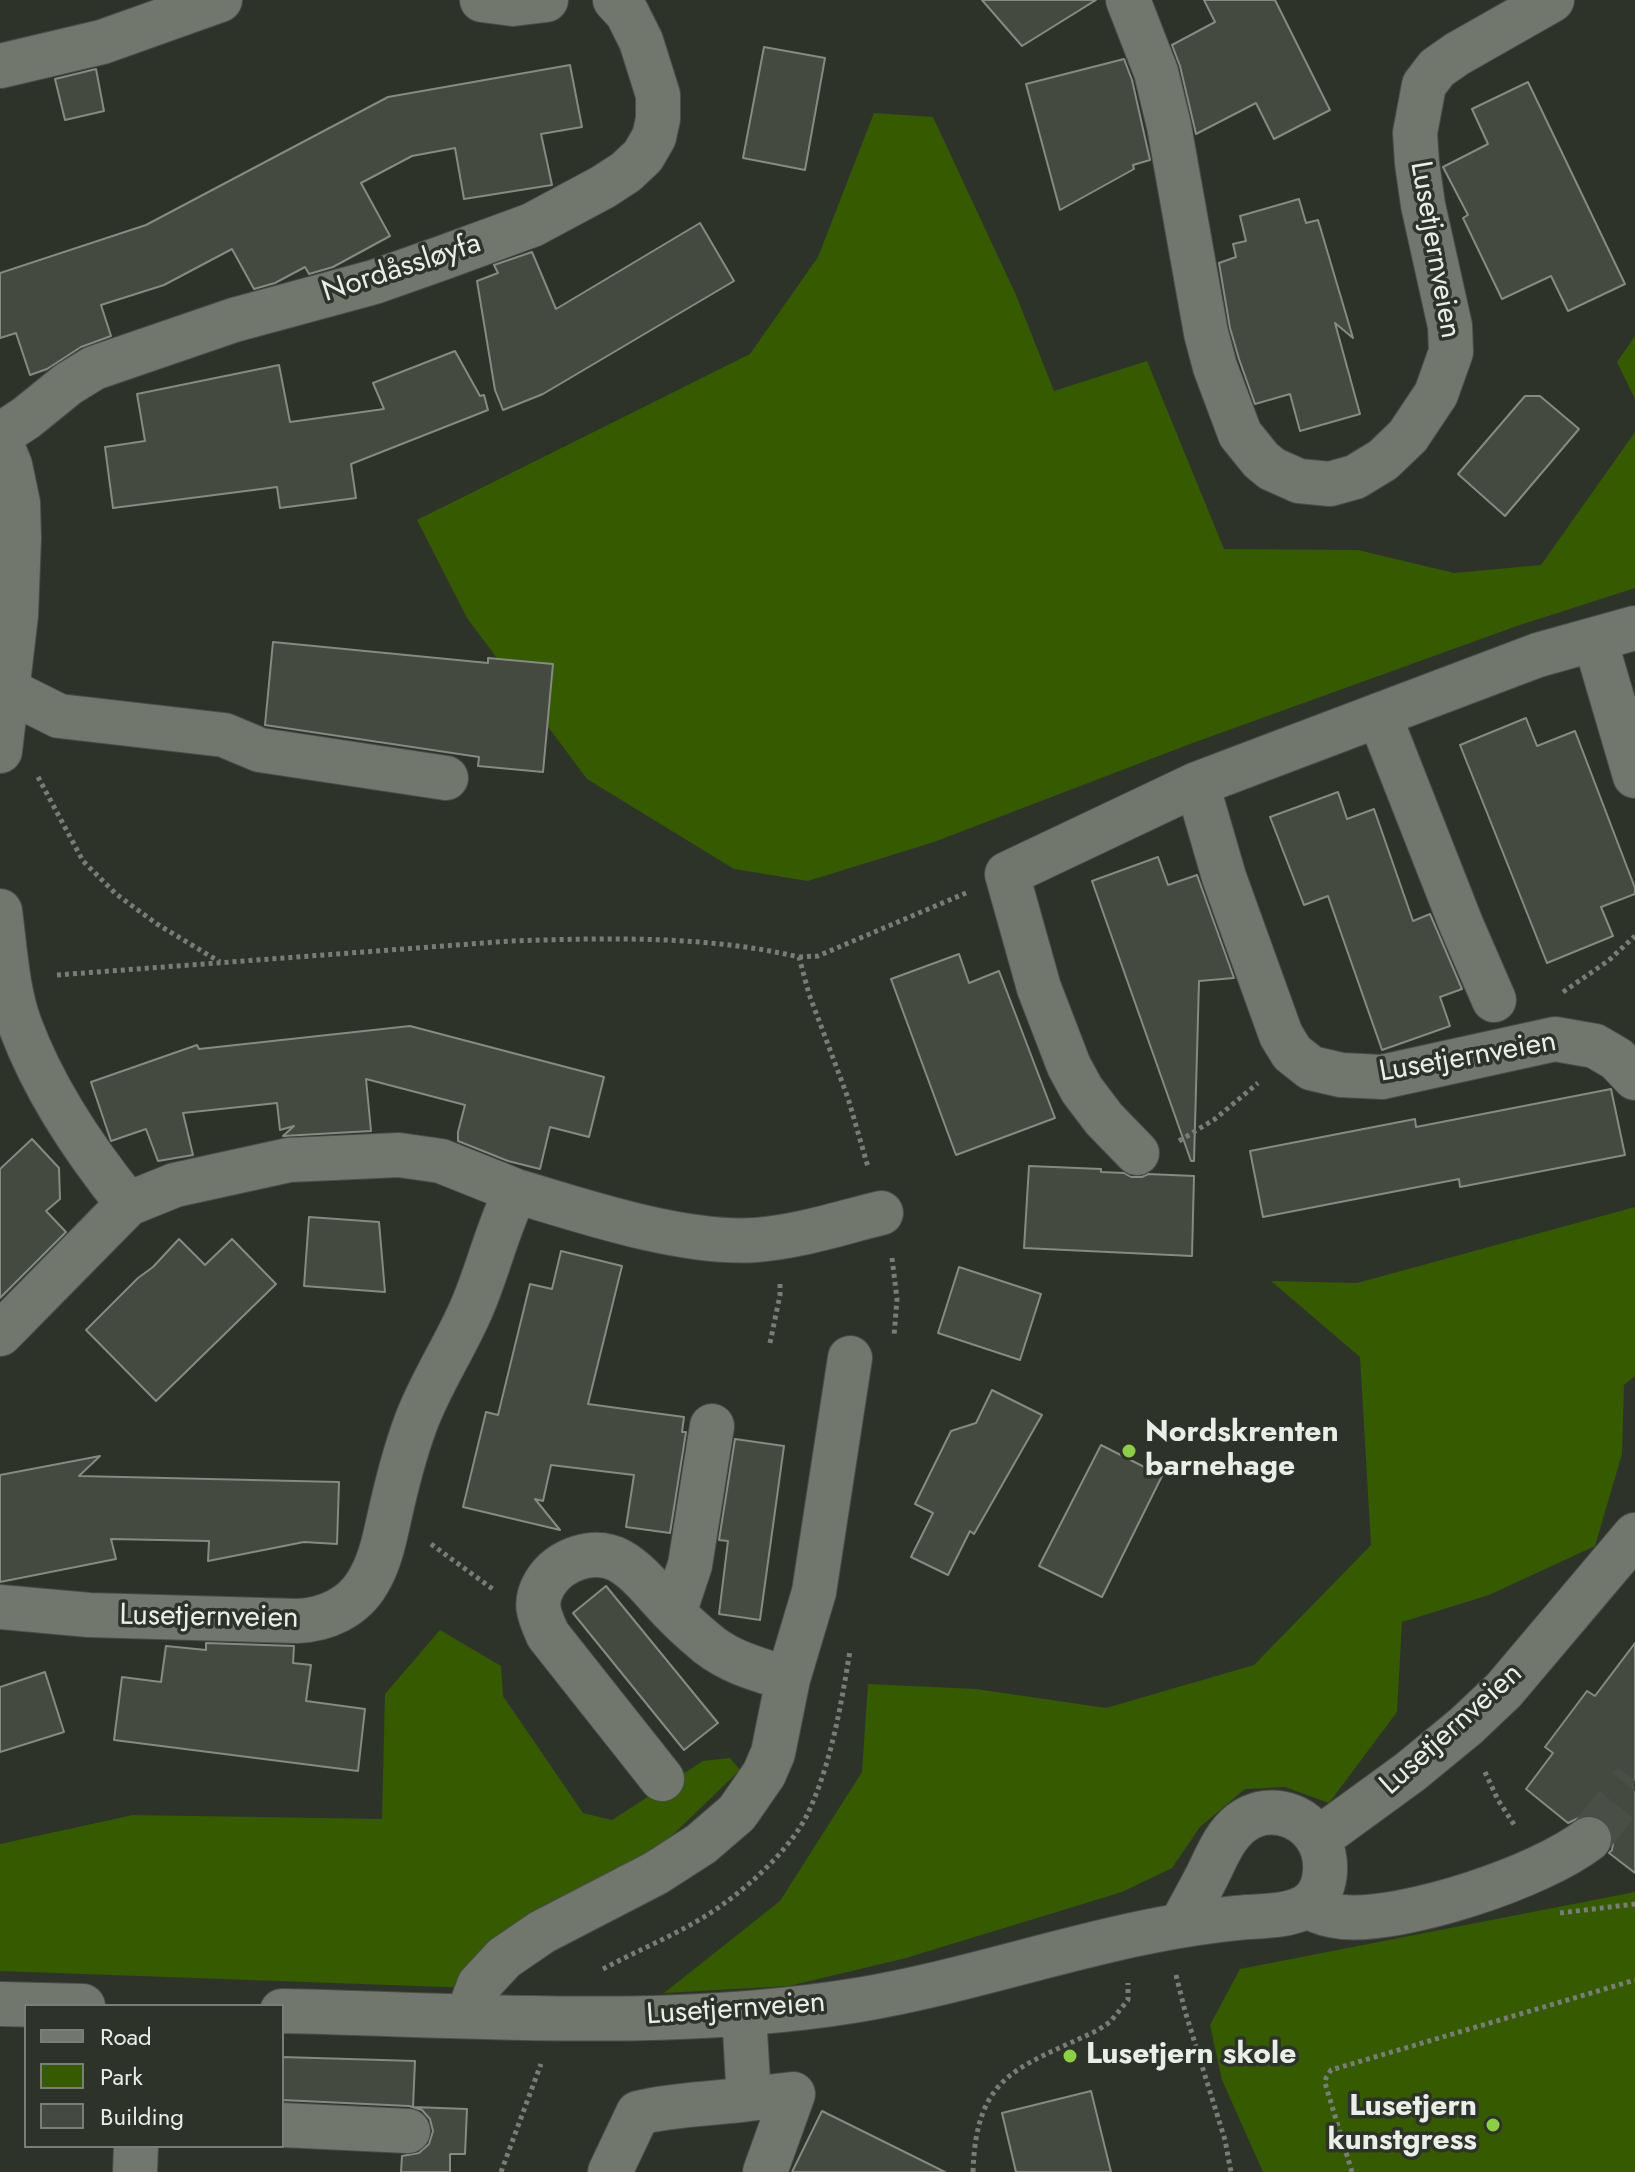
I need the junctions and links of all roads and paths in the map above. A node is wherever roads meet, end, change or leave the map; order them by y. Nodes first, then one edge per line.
1 (220, 0) edge
2 (482, 0) edge
3 (546, 0) edge
4 (615, 0) edge
5 (1128, 0) edge
6 (1552, 0) edge
7 (0, 66) edge
8 (0, 435) edge
9 (0, 441) edge
10 (1615, 634) edge
11 (5, 699) junction
12 (1379, 715) junction
13 (0, 751) edge
14 (1635, 776) edge
15 (446, 778) dead end
16 (1197, 784) junction
17 (1007, 874) junction
18 (0, 911) edge
19 (1635, 936) edge
20 (799, 957) junction
21 (222, 963) junction
22 (5, 983) edge
23 (1557, 995) dead end
24 (1494, 1000) dead end
25 (1292, 1053) junction
26 (1635, 1078) edge
27 (1137, 1153) joint
28 (516, 1191) junction
29 (128, 1204) junction
30 (881, 1213) junction
31 (772, 1238) junction
32 (0, 1334) edge
33 (894, 1341) dead end
34 (770, 1343) dead end
35 (850, 1358) dead end
36 (712, 1426) dead end
37 (389, 1519) junction
38 (1635, 1535) edge
39 (0, 1607) edge
40 (674, 1613) junction
41 (538, 1614) junction
42 (850, 1649) dead end
43 (788, 1679) junction
44 (1466, 1726) junction
45 (662, 1779) dead end
46 (1318, 1839) junction
47 (1589, 1839) tunnel mouth
48 (1543, 1866) junction
49 (1307, 1906) junction
50 (1181, 1925) junction
51 (1120, 1939) junction
52 (1176, 1972) dead end
53 (592, 1975) dead end
54 (1635, 1980) edge
55 (0, 2004) edge
56 (24, 2005) edge
57 (284, 2011) edge
58 (744, 2014) junction
59 (468, 2015) junction
60 (545, 2052) dead end
61 (749, 2099) junction
62 (284, 2125) edge
63 (408, 2131) dead end
64 (136, 2148) edge
65 (135, 2172) edge
66 (501, 2172) edge
67 (610, 2172) edge
68 (765, 2172) edge
69 (973, 2172) edge
70 (1231, 2172) edge
71 (1352, 2172) edge

1 - 7 street
2 - 3 street
4 - 8 street, Nordåssløyfa
5 - 6 street, Lusetjernveien
9 - 11 street
10 - 12 street
10 - 14 street
11 - 13 street
11 - 15 street
11 - 21 path
12 - 16 street
12 - 24 street, Lusetjernveien
16 - 17 street
16 - 25 street
17 - 20 path
17 - 27 street
18 - 22 street
19 - 23 path
20 - 21 path
20 - 30 path
21 - 22 path
22 - 29 street
25 - 26 street, Lusetjernveien
25 - 27 path
28 - 29 street
28 - 31 street
28 - 37 street, Lusetjernveien
29 - 32 street
30 - 31 street
30 - 33 path
31 - 34 path
35 - 43 street
36 - 40 street
37 - 39 street, Lusetjernveien
37 - 41 path
38 - 44 street, Lusetjernveien
40 - 41 street
40 - 43 street
41 - 45 street
42 - 53 path
43 - 59 street
44 - 46 street, Lusetjernveien
44 - 48 path
46 - 49 street
46 - 50 street
47 - 48 street
48 - 49 street
49 - 50 street, Lusetjernveien
50 - 51 street, Lusetjernveien
51 - 58 street, Lusetjernveien
51 - 69 path
52 - 70 path
54 - 71 path
55 - 56 street
57 - 59 street, Lusetjernveien
58 - 59 street, Lusetjernveien
58 - 61 street
60 - 66 path
61 - 67 street
61 - 68 street
62 - 63 street
64 - 65 street

